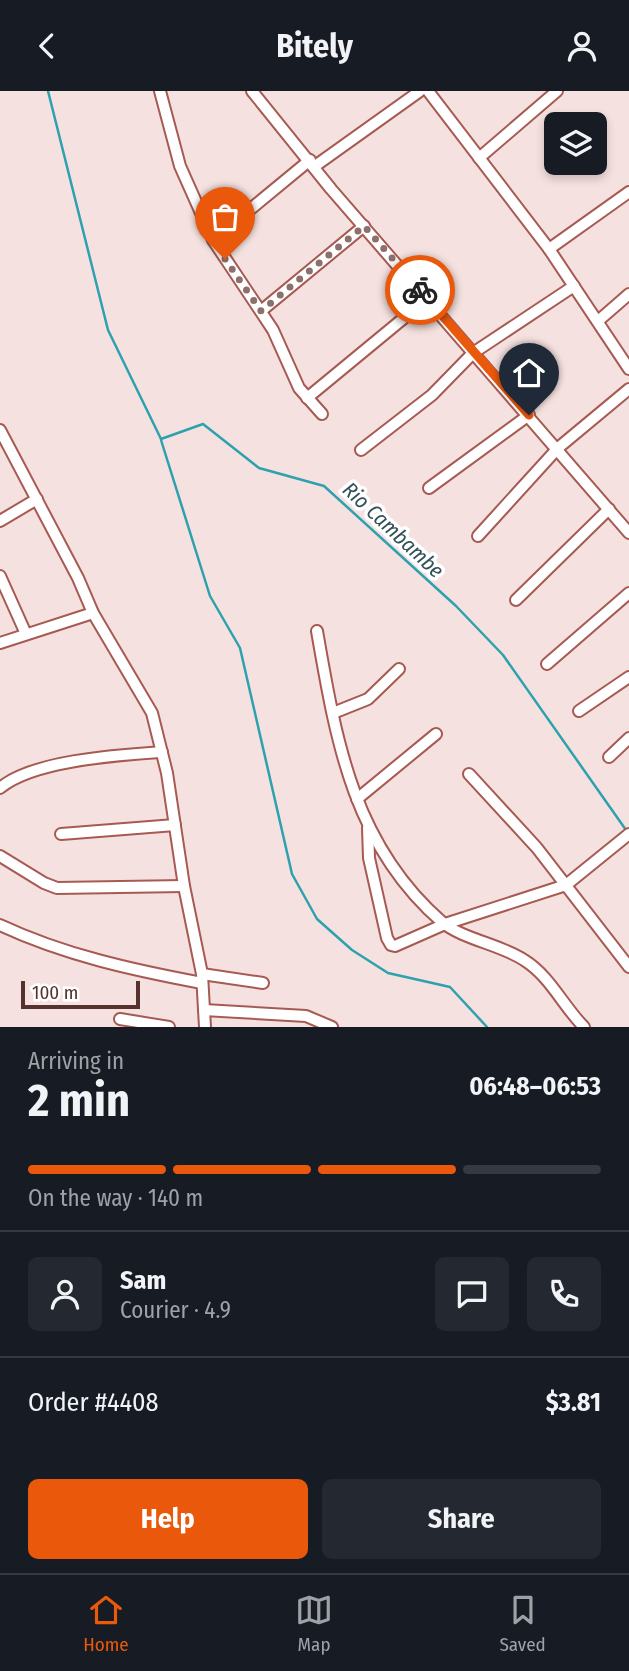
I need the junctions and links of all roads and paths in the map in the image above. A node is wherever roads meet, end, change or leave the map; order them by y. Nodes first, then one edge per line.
1 (160, 91) edge
2 (252, 91) edge
3 (420, 91) edge
4 (428, 91) edge
5 (557, 91) edge
6 (479, 158) junction
7 (312, 163) junction
8 (629, 192) edge
9 (364, 226) junction
10 (213, 240) junction
11 (549, 249) junction
12 (574, 286) junction
13 (629, 294) edge
14 (427, 299) junction
15 (261, 311) junction
16 (598, 321) junction
17 (473, 353) junction
18 (629, 369) edge
19 (629, 389) edge
20 (307, 398) junction
21 (322, 414) dead end
22 (529, 415) junction
23 (0, 430) edge
24 (558, 448) junction
25 (361, 450) dead end
26 (429, 488) dead end
27 (37, 499) junction
28 (609, 509) junction
29 (0, 521) edge
30 (629, 533) edge
31 (478, 536) dead end
32 (0, 576) edge
33 (629, 593) edge
34 (516, 600) dead end
35 (93, 614) junction
36 (317, 631) dead end
37 (26, 634) junction
38 (0, 643) edge
39 (547, 664) dead end
40 (399, 670) dead end
41 (629, 677) edge
42 (579, 711) dead end
43 (333, 713) junction
44 (436, 734) dead end
45 (629, 738) edge
46 (162, 752) junction
47 (609, 757) dead end
48 (469, 773) dead end
49 (2, 782) edge
50 (356, 799) junction
51 (175, 825) junction
52 (368, 828) junction
53 (61, 834) dead end
54 (627, 835) edge
55 (0, 856) edge
56 (566, 885) junction
57 (184, 886) junction
58 (445, 924) junction
59 (5, 927) edge
60 (0, 936) edge
61 (629, 968) edge
62 (202, 979) junction
63 (263, 983) dead end
64 (204, 1010) junction
65 (275, 1014) junction
66 (120, 1019) dead end
67 (579, 1025) edge
68 (169, 1027) edge
69 (205, 1027) edge
70 (270, 1027) edge
71 (332, 1027) edge

1 - 10 street
2 - 7 street
3 - 7 street
4 - 6 street
5 - 6 street
6 - 11 street
7 - 9 street
7 - 10 street
8 - 11 street
9 - 14 street
9 - 15 street
10 - 15 street
11 - 12 street
12 - 16 street
12 - 17 street
13 - 16 street
14 - 17 street
14 - 20 street
15 - 20 street
16 - 18 street
17 - 22 street
17 - 25 street
19 - 24 street
20 - 21 street
22 - 24 street
22 - 26 street
23 - 27 street
24 - 28 street
24 - 31 street
27 - 29 street
27 - 35 street
28 - 30 street
28 - 34 street
32 - 37 street
33 - 39 street
35 - 37 street
35 - 46 street
36 - 43 street
37 - 38 street
40 - 43 street
41 - 42 street
43 - 50 street
44 - 50 street
45 - 47 street
46 - 49 street
46 - 51 street
48 - 56 street
50 - 52 street
51 - 53 street
51 - 57 street
52 - 58 street
52 - 58 street
54 - 56 street
55 - 57 street
56 - 58 street
56 - 61 street
57 - 62 street
58 - 67 street
59 - 60 street
59 - 62 street
62 - 63 street
62 - 64 street
64 - 65 street
64 - 69 street
65 - 70 street
65 - 71 street
66 - 68 street

